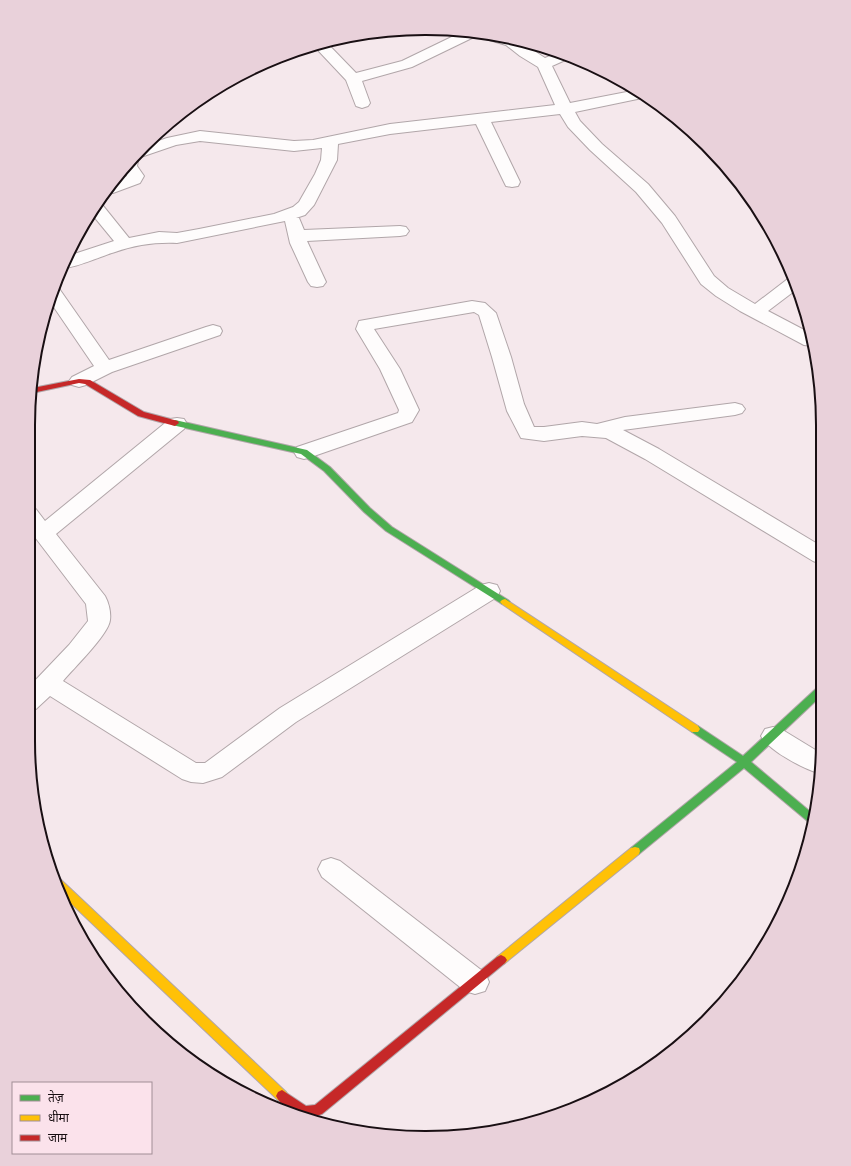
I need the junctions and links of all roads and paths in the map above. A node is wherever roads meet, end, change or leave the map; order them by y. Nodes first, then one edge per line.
1 (463, 37) edge
2 (518, 46) edge
3 (324, 48) edge
4 (558, 58) edge
5 (544, 64) junction
6 (353, 79) junction
7 (634, 96) edge
8 (362, 103) dead end
9 (565, 109) junction
10 (481, 119) junction
11 (330, 142) junction
12 (149, 149) edge
13 (132, 169) edge
14 (512, 182) dead end
15 (119, 185) edge
16 (99, 212) edge
17 (290, 215) junction
18 (400, 231) dead end
19 (297, 236) junction
20 (125, 244) junction
21 (72, 261) edge
22 (317, 282) dead end
23 (790, 286) edge
24 (57, 298) edge
25 (756, 312) junction
26 (213, 331) dead end
27 (806, 338) edge
28 (106, 368) junction
29 (79, 381) junction
30 (37, 390) edge
31 (735, 409) dead end
32 (177, 424) junction
33 (598, 431) junction
34 (304, 452) junction
35 (35, 522) edge
36 (44, 533) junction
37 (816, 553) edge
38 (489, 591) junction
39 (48, 683) junction
40 (816, 695) edge
41 (35, 696) edge
42 (773, 736) junction
43 (744, 762) junction
44 (815, 762) edge
45 (808, 817) edge
46 (332, 869) dead end
47 (65, 891) edge
48 (475, 982) junction
49 (304, 1111) edge
50 (306, 1112) edge

1 - 6 street
2 - 5 street
3 - 6 street
4 - 5 street
5 - 9 street
6 - 8 street
7 - 9 street
9 - 10 street
9 - 25 street
10 - 11 street
10 - 14 street
11 - 12 street
11 - 17 street
13 - 15 street
16 - 20 street
17 - 19 street
17 - 20 street
18 - 19 street
19 - 22 street
20 - 21 street
23 - 25 street
24 - 28 street
25 - 27 street
26 - 28 street
28 - 29 street
29 - 30 street
29 - 32 street
31 - 33 street
32 - 34 street
32 - 36 street
33 - 34 street
33 - 37 street
34 - 38 street
35 - 36 street
36 - 39 street
38 - 39 street
38 - 43 street
39 - 41 street
40 - 42 street
42 - 43 street
42 - 44 street
43 - 45 street
43 - 48 street
46 - 48 street
47 - 49 street
48 - 50 street

